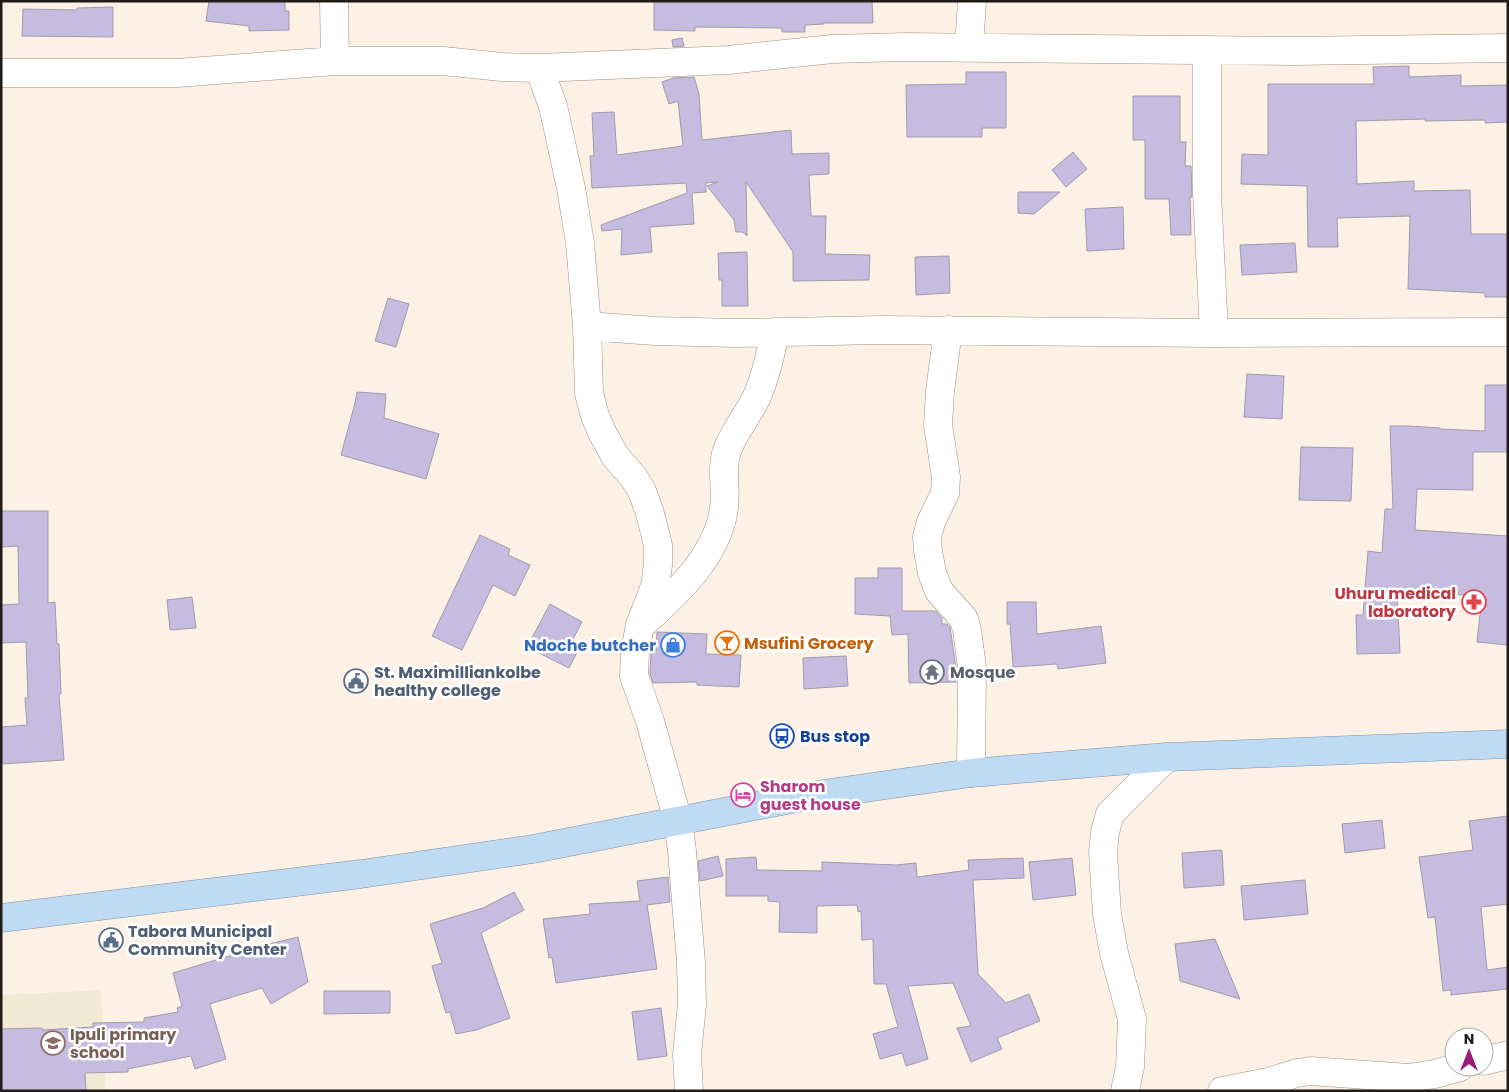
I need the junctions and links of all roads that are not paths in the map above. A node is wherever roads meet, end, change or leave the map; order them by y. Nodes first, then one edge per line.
1 (334, 1) edge
2 (972, 1) edge
3 (969, 47) junction
4 (1508, 48) edge
5 (1207, 50) junction
6 (335, 61) junction
7 (539, 68) junction
8 (1, 73) edge
9 (587, 326) junction
10 (948, 330) junction
11 (774, 332) junction
12 (1508, 332) edge
13 (1214, 333) junction
14 (640, 626) junction
15 (1508, 744) edge
16 (1167, 757) junction
17 (971, 773) junction
18 (678, 821) junction
19 (1, 918) edge
20 (1508, 1055) edge
21 (1494, 1058) edge
22 (1444, 1071) edge
23 (1369, 1084) edge
24 (689, 1091) edge
25 (1125, 1091) edge
26 (1222, 1091) edge

1 - 6 street
2 - 3 street
3 - 5 street
3 - 7 street
4 - 5 street
5 - 13 street
6 - 7 street
6 - 8 street
7 - 9 street
9 - 11 street
9 - 14 street
10 - 11 street
10 - 13 street
10 - 17 street
11 - 14 street
12 - 13 street
14 - 18 street
15 - 16 highway
16 - 17 highway
16 - 25 street
17 - 18 highway
18 - 19 highway
18 - 24 street
20 - 21 street
22 - 23 street
23 - 26 street

